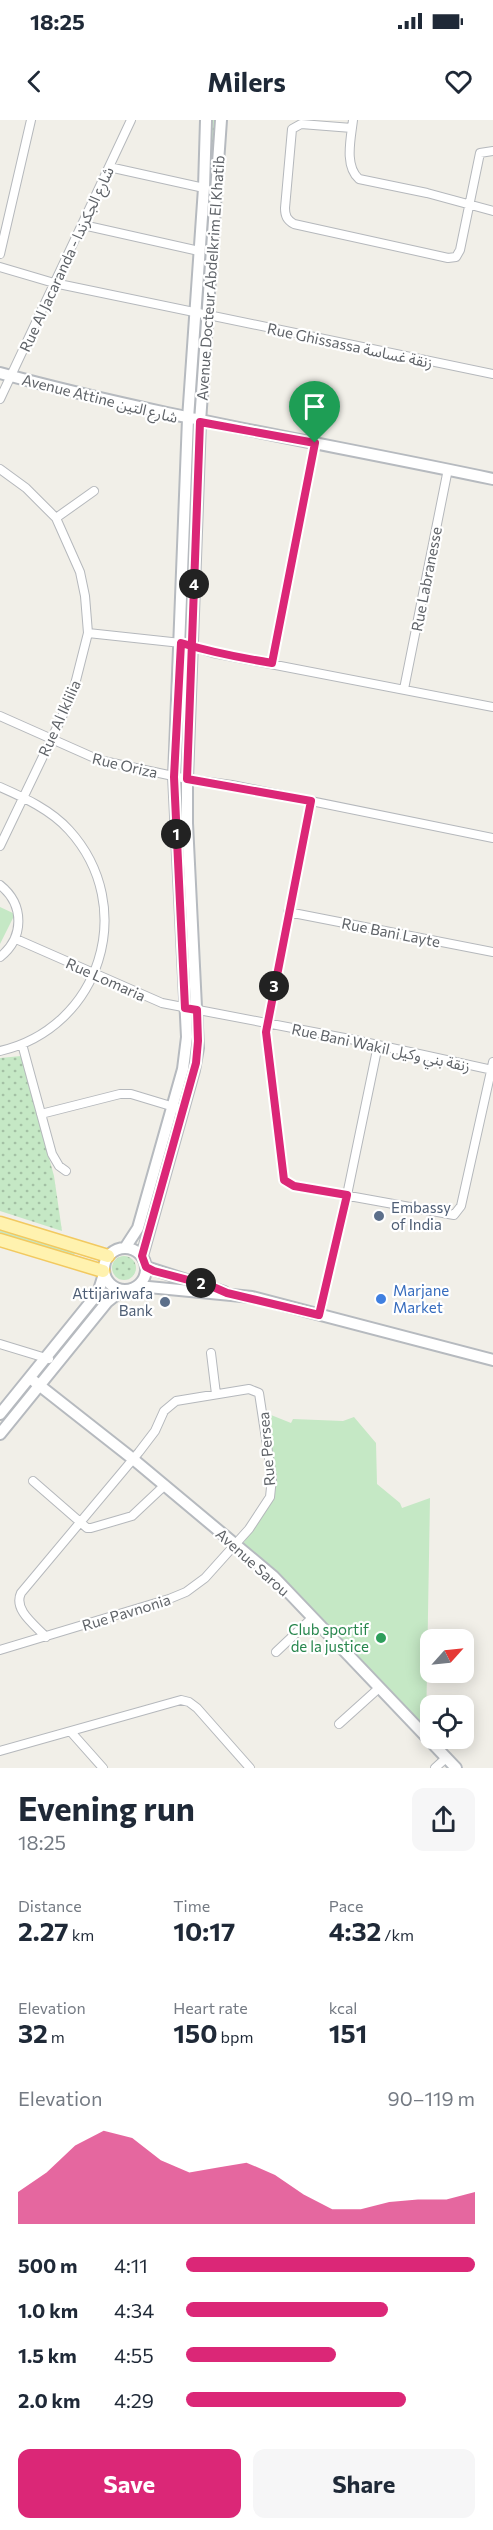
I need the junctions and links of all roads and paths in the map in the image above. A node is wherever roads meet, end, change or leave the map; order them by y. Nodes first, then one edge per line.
1 (31, 120) edge
2 (131, 120) edge
3 (206, 120) edge
4 (221, 120) edge
5 (352, 124) edge
6 (493, 151) edge
7 (109, 167) junction
8 (204, 188) junction
9 (470, 206) junction
10 (493, 211) edge
11 (82, 225) junction
12 (199, 251) junction
13 (0, 254) edge
14 (0, 267) edge
15 (54, 283) junction
16 (195, 313) junction
17 (207, 316) junction
18 (493, 374) edge
19 (5, 375) edge
20 (0, 399) edge
21 (188, 419) junction
22 (200, 422) junction
23 (315, 443) junction
24 (0, 469) edge
25 (448, 469) junction
26 (493, 479) edge
27 (94, 491) dead end
28 (56, 518) junction
29 (88, 633) junction
30 (186, 645) junction
31 (272, 663) junction
32 (404, 689) junction
33 (493, 707) edge
34 (0, 716) edge
35 (51, 740) junction
36 (174, 777) junction
37 (187, 779) junction
38 (0, 786) edge
39 (22, 797) junction
40 (311, 801) junction
41 (493, 838) edge
42 (0, 846) edge
43 (0, 885) edge
44 (288, 912) junction
45 (16, 939) junction
46 (493, 952) edge
47 (0, 957) edge
48 (95, 973) junction
49 (185, 1008) junction
50 (197, 1010) junction
51 (267, 1023) junction
52 (22, 1044) junction
53 (378, 1045) junction
54 (0, 1051) edge
55 (493, 1067) edge
56 (171, 1107) junction
57 (184, 1110) junction
58 (41, 1114) junction
59 (66, 1171) dead end
60 (347, 1195) junction
61 (0, 1223) edge
62 (0, 1240) edge
63 (125, 1248) junction
64 (108, 1256) junction
65 (144, 1261) junction
66 (104, 1272) junction
67 (138, 1286) junction
68 (122, 1290) junction
69 (227, 1293) junction
70 (319, 1315) junction
71 (0, 1344) edge
72 (211, 1353) dead end
73 (47, 1358) junction
74 (493, 1359) edge
75 (59, 1363) junction
76 (30, 1378) junction
77 (40, 1386) junction
78 (216, 1394) junction
79 (0, 1414) edge
80 (0, 1434) edge
81 (133, 1459) junction
82 (33, 1481) dead end
83 (165, 1485) junction
84 (81, 1522) junction
85 (236, 1545) junction
86 (312, 1618) junction
87 (46, 1637) junction
88 (0, 1650) edge
89 (276, 1652) dead end
90 (380, 1688) junction
91 (339, 1724) dead end
92 (71, 1732) junction
93 (0, 1751) edge
94 (447, 1758) junction
95 (103, 1768) edge
96 (250, 1768) edge
97 (435, 1768) edge
98 (456, 1768) edge

1 - 13 street
2 - 7 street, Rue Al Jacaranda - شارع الجكرندا
3 - 8 main road, Avenue Docteur Abdelkrim El Khatib
4 - 17 main road, Avenue Docteur Abdelkrim El Khatib
5 - 9 street
5 - 9 street
6 - 9 street
7 - 8 street
7 - 11 street, Rue Al Jacaranda - شارع الجكرندا
8 - 12 main road, Avenue Docteur Abdelkrim El Khatib
9 - 10 street
11 - 12 street
11 - 15 street, Rue Al Jacaranda - شارع الجكرندا
12 - 16 main road, Avenue Docteur Abdelkrim El Khatib
14 - 15 street, Rue Ghissassa زنقة غساسة
15 - 16 street, Rue Ghissassa زنقة غساسة
15 - 19 street, Rue Al Jacaranda - شارع الجكرندا
16 - 17 street, Rue Ghissassa زنقة غساسة
16 - 21 main road, Avenue Docteur Abdelkrim El Khatib
17 - 18 street, Rue Ghissassa زنقة غساسة
17 - 22 main road, Avenue Docteur Abdelkrim El Khatib
19 - 20 street, Rue Al Jacaranda - شارع الجكرندا
19 - 21 main road, Avenue Attine شارع التين
21 - 22 main road, Avenue Attine شارع التين
21 - 30 main road, Avenue Docteur Abdelkrim El Khatib
22 - 23 main road, Avenue Attine شارع التين
22 - 30 main road, Avenue Docteur Abdelkrim El Khatib
23 - 25 main road, Avenue Attine شارع التين
23 - 31 street
24 - 28 street, Rue Al Iklilia
25 - 26 main road, Avenue Attine شارع التين
25 - 32 street, Rue Labranesse
27 - 28 street
28 - 29 street, Rue Al Iklilia
29 - 30 street
29 - 35 street, Rue Al Iklilia
30 - 31 street
30 - 36 main road, Avenue Docteur Abdelkrim El Khatib
30 - 37 main road, Avenue Docteur Abdelkrim El Khatib
31 - 32 street
32 - 33 street
34 - 35 street, Rue Oriza
35 - 36 street, Rue Oriza
35 - 39 street, Rue Al Iklilia
36 - 37 street, Rue Oriza
36 - 49 main road, Avenue Docteur Abdelkrim El Khatib
37 - 40 street, Rue Oriza
37 - 50 main road, Avenue Docteur Abdelkrim El Khatib
38 - 39 street
39 - 42 street, Rue Al Iklilia
39 - 48 street
40 - 41 street, Rue Oriza
40 - 44 street
43 - 45 street
44 - 46 street, Rue Bani Layte
44 - 51 street
45 - 47 street
45 - 48 street, Rue Lomaria
48 - 49 street, Rue Lomaria
48 - 52 street
49 - 50 street, Rue Lomaria
49 - 56 main road, Avenue Docteur Abdelkrim El Khatib
50 - 51 street, Rue Bani Wakil زنقة بني وكيل
50 - 57 main road, Avenue Docteur Abdelkrim El Khatib
51 - 53 street, Rue Bani Wakil زنقة بني وكيل
51 - 60 street
52 - 54 street
52 - 58 street
53 - 55 street, Rue Bani Wakil زنقة بني وكيل
53 - 60 street
55 - 60 street
56 - 57 street
56 - 58 street
56 - 63 main road, Avenue Docteur Abdelkrim El Khatib
57 - 65 main road, Avenue Docteur Abdelkrim El Khatib
58 - 59 street
60 - 70 street
61 - 64 main road
62 - 66 main road
63 - 64 main road
63 - 65 main road
64 - 66 main road
65 - 67 main road
65 - 69 main road
66 - 68 main road
66 - 73 main road
67 - 68 main road
67 - 69 main road
68 - 75 main road
69 - 70 main road
70 - 74 main road
71 - 73 street
72 - 78 street
73 - 75 street
73 - 76 main road
75 - 77 main road
76 - 77 main road, Avenue Sarou
76 - 79 main road
77 - 80 main road
77 - 81 main road, Avenue Sarou
78 - 81 street, Rue Persea
78 - 85 street, Rue Persea
81 - 83 main road, Avenue Sarou
81 - 84 street, Rue Persea
82 - 84 street
83 - 84 street
83 - 85 main road, Avenue Sarou
84 - 87 street, Rue Persea
85 - 86 main road, Avenue Sarou
85 - 87 street, Rue Pavnonia
86 - 89 street
86 - 90 main road, Avenue Sarou
87 - 88 street, Rue Pavnonia
90 - 91 street
90 - 94 main road, Avenue Sarou
92 - 93 street
92 - 95 street
92 - 96 street
94 - 97 street
94 - 98 main road, Avenue Sarou

